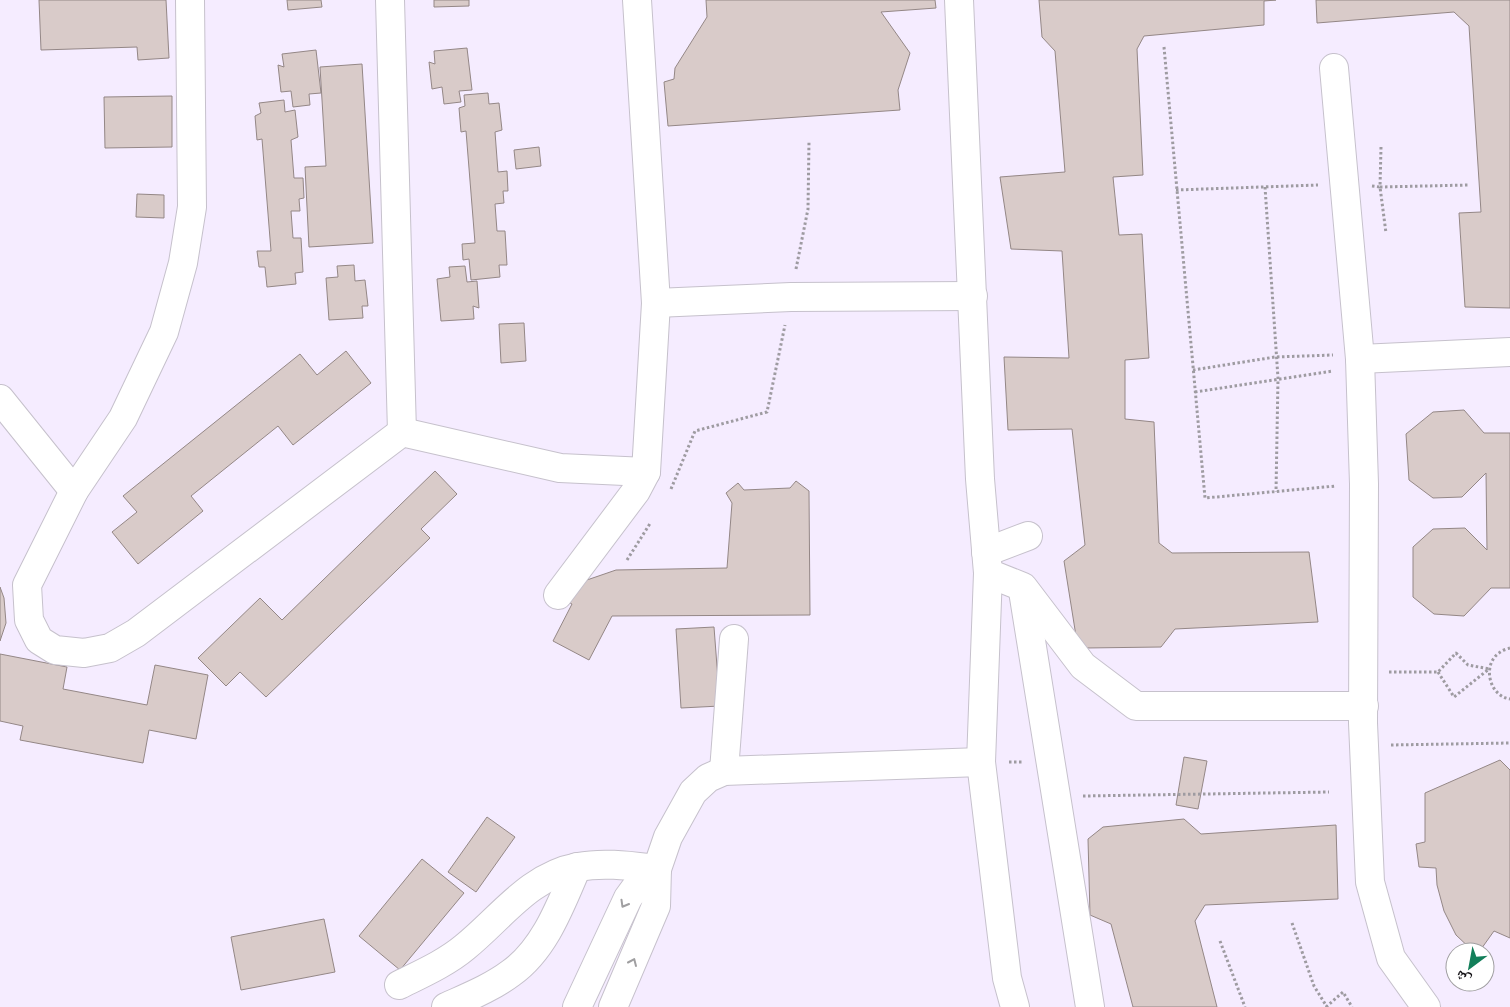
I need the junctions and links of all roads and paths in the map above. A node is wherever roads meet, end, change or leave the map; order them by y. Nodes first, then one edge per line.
1 (190, 0) edge
2 (390, 0) edge
3 (637, 0) edge
4 (959, 0) edge
5 (1164, 47) dead end
6 (1334, 68) dead end
7 (809, 141) dead end
8 (1381, 147) dead end
9 (1346, 184) junction
10 (1469, 185) dead end
11 (1265, 187) junction
12 (1380, 187) junction
13 (1176, 190) junction
14 (1386, 233) dead end
15 (973, 296) junction
16 (791, 297) junction
17 (656, 303) junction
18 (1510, 352) edge
19 (1275, 357) junction
20 (1360, 359) junction
21 (1193, 370) junction
22 (1278, 378) junction
23 (1195, 392) junction
24 (0, 399) edge
25 (402, 432) junction
26 (646, 472) junction
27 (1364, 484) junction
28 (74, 491) junction
29 (1276, 492) junction
30 (668, 493) dead end
31 (653, 518) dead end
32 (1028, 536) dead end
33 (627, 560) dead end
34 (987, 563) junction
35 (1023, 587) junction
36 (558, 595) dead end
37 (734, 639) dead end
38 (1510, 648) edge
39 (1490, 669) junction
40 (1364, 672) junction
41 (1438, 672) junction
42 (1510, 699) edge
43 (1364, 706) junction
44 (1510, 743) edge
45 (981, 762) junction
46 (1051, 762) junction
47 (724, 771) junction
48 (1329, 792) dead end
49 (1090, 794) dead end
50 (577, 867) junction
51 (657, 869) junction
52 (1292, 923) dead end
53 (1220, 941) dead end
54 (399, 985) dead end
55 (446, 1007) edge
56 (577, 1007) edge
57 (613, 1007) edge
58 (1015, 1007) edge
59 (1090, 1007) edge
60 (1244, 1007) edge
61 (1326, 1007) edge
62 (1352, 1007) edge
63 (1426, 1007) edge

1 - 28 street
2 - 25 street
3 - 17 street
4 - 15 street
5 - 13 path
6 - 9 street
7 - 16 path
8 - 12 path
9 - 11 path
9 - 12 path
9 - 20 street
10 - 12 path
11 - 13 path
11 - 19 path
12 - 14 path
13 - 21 path
15 - 16 street
15 - 34 street
16 - 17 street
16 - 30 path
17 - 26 street
18 - 20 street
19 - 20 path
19 - 21 path
19 - 22 path
20 - 22 path
20 - 27 street
21 - 23 path
22 - 23 path
22 - 29 path
23 - 29 path
24 - 28 street
25 - 26 street
25 - 28 street
26 - 36 street
27 - 29 path
27 - 40 street
31 - 33 path
32 - 34 street
34 - 35 street
34 - 45 street
35 - 43 street
35 - 46 street
37 - 47 street
38 - 39 path
39 - 41 path
39 - 41 path
39 - 42 path
40 - 41 path
40 - 43 street
43 - 44 path
43 - 63 street
45 - 46 path
45 - 47 street
45 - 58 street
46 - 59 street
47 - 51 street
48 - 49 path
50 - 51 street
50 - 54 street
50 - 55 street
51 -> 56 street
57 -> 51 street
52 - 61 path
53 - 60 path
61 - 62 path

